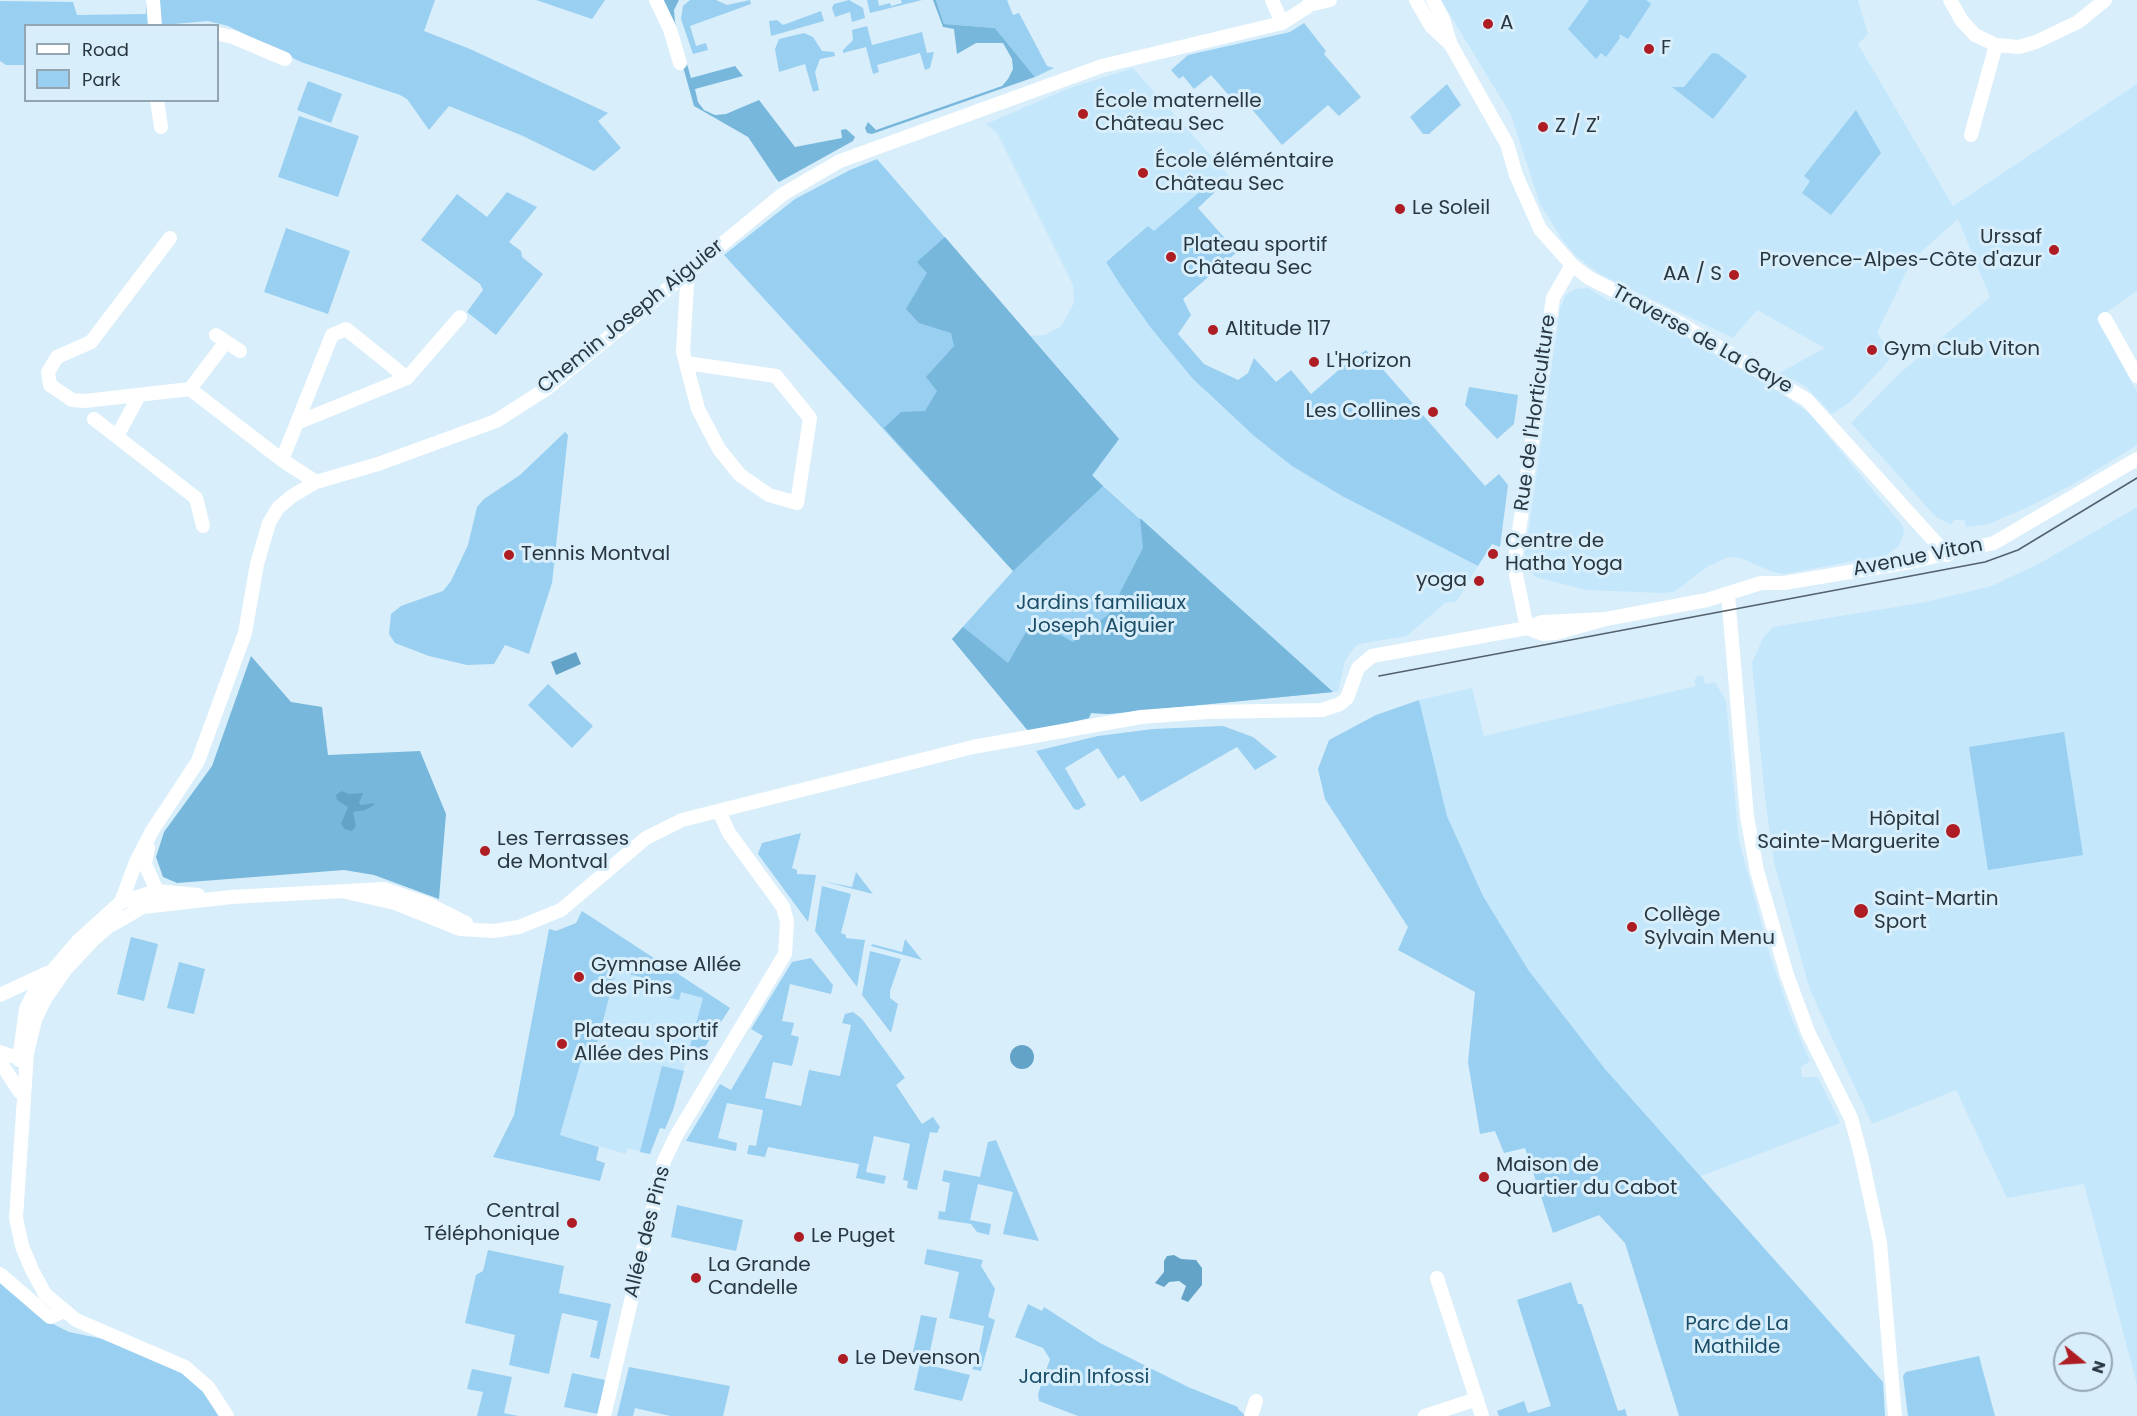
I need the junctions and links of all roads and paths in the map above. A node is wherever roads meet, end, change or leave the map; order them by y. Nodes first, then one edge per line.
1 (153, 0) edge
2 (656, 0) edge
3 (1272, 0) edge
4 (1330, 0) edge
5 (1416, 0) edge
6 (1433, 0) edge
7 (1950, 0) edge
8 (2104, 0) edge
9 (1311, 3) edge
10 (1282, 23) junction
11 (155, 24) edge
12 (219, 34) edge
13 (1451, 45) junction
14 (1996, 45) junction
15 (285, 59) dead end
16 (680, 63) dead end
17 (157, 102) edge
18 (161, 127) dead end
19 (1971, 135) dead end
20 (170, 238) dead end
21 (1572, 265) junction
22 (692, 266) junction
23 (460, 317) dead end
24 (2105, 320) dead end
25 (240, 351) dead end
26 (686, 363) junction
27 (2137, 376) edge
28 (407, 378) junction
29 (190, 389) junction
30 (139, 396) junction
31 (94, 419) dead end
32 (299, 422) junction
33 (117, 436) junction
34 (2137, 459) edge
35 (282, 460) junction
36 (316, 482) junction
37 (203, 526) dead end
38 (1947, 555) junction
39 (1728, 595) junction
40 (1527, 628) junction
41 (719, 811) junction
42 (152, 831) junction
43 (157, 891) junction
44 (231, 897) junction
45 (121, 902) junction
46 (146, 907) junction
47 (49, 972) junction
48 (22, 984) junction
49 (35, 991) junction
50 (0, 995) edge
51 (38, 1012) junction
52 (0, 1052) edge
53 (22, 1054) junction
54 (0, 1062) edge
55 (20, 1092) junction
56 (22, 1107) junction
57 (0, 1274) edge
58 (1437, 1278) dead end
59 (64, 1311) junction
60 (1477, 1399) junction
61 (1256, 1401) dead end
62 (227, 1416) edge
63 (604, 1416) edge
64 (1251, 1416) edge
65 (1425, 1416) edge
66 (1482, 1416) edge
67 (1895, 1416) edge

1 - 11 street
2 - 16 street
3 - 10 street
4 - 9 street, Chemin Joseph Aiguier
5 - 13 street
6 - 13 street
7 - 14 street
8 - 14 street
9 - 10 street, Chemin Joseph Aiguier
10 - 22 street, Chemin Joseph Aiguier
12 - 15 street
13 - 21 street
14 - 19 street
17 - 18 street
20 - 30 street
21 - 38 street, Traverse de La Gaye
21 - 40 street, Rue de l'Horticulture
22 - 26 street
22 - 36 street, Chemin Joseph Aiguier
23 - 28 street
24 - 27 street
25 - 29 street
26 - 26 street
28 - 32 street
28 - 32 street
29 - 30 street
29 - 35 street
30 - 33 street
31 - 33 street
32 - 35 street
33 - 37 street
34 - 38 street, Avenue Viton
35 - 36 street
36 - 42 street, Chemin Joseph Aiguier
38 - 39 street, Avenue Viton
39 - 40 street, Avenue Viton
39 - 67 street
40 - 41 street, Avenue Viton
41 - 44 street, Avenue Viton
41 - 63 street, Allée des Pins
42 - 43 street, Chemin Joseph Aiguier
42 - 45 street, Chemin Joseph Aiguier
43 - 44 street
43 - 45 street
43 - 46 street
44 - 46 street
45 - 46 street
45 - 47 street
46 - 51 street
47 - 48 street
47 - 49 street
48 - 49 street
48 - 50 street
49 - 51 street
49 - 53 street
51 - 53 street
52 - 53 street
53 - 55 street
53 - 56 street
54 - 55 street
55 - 56 street
56 - 59 street
57 - 59 street
58 - 60 street
59 - 62 street
60 - 65 street
60 - 66 street
61 - 64 street

